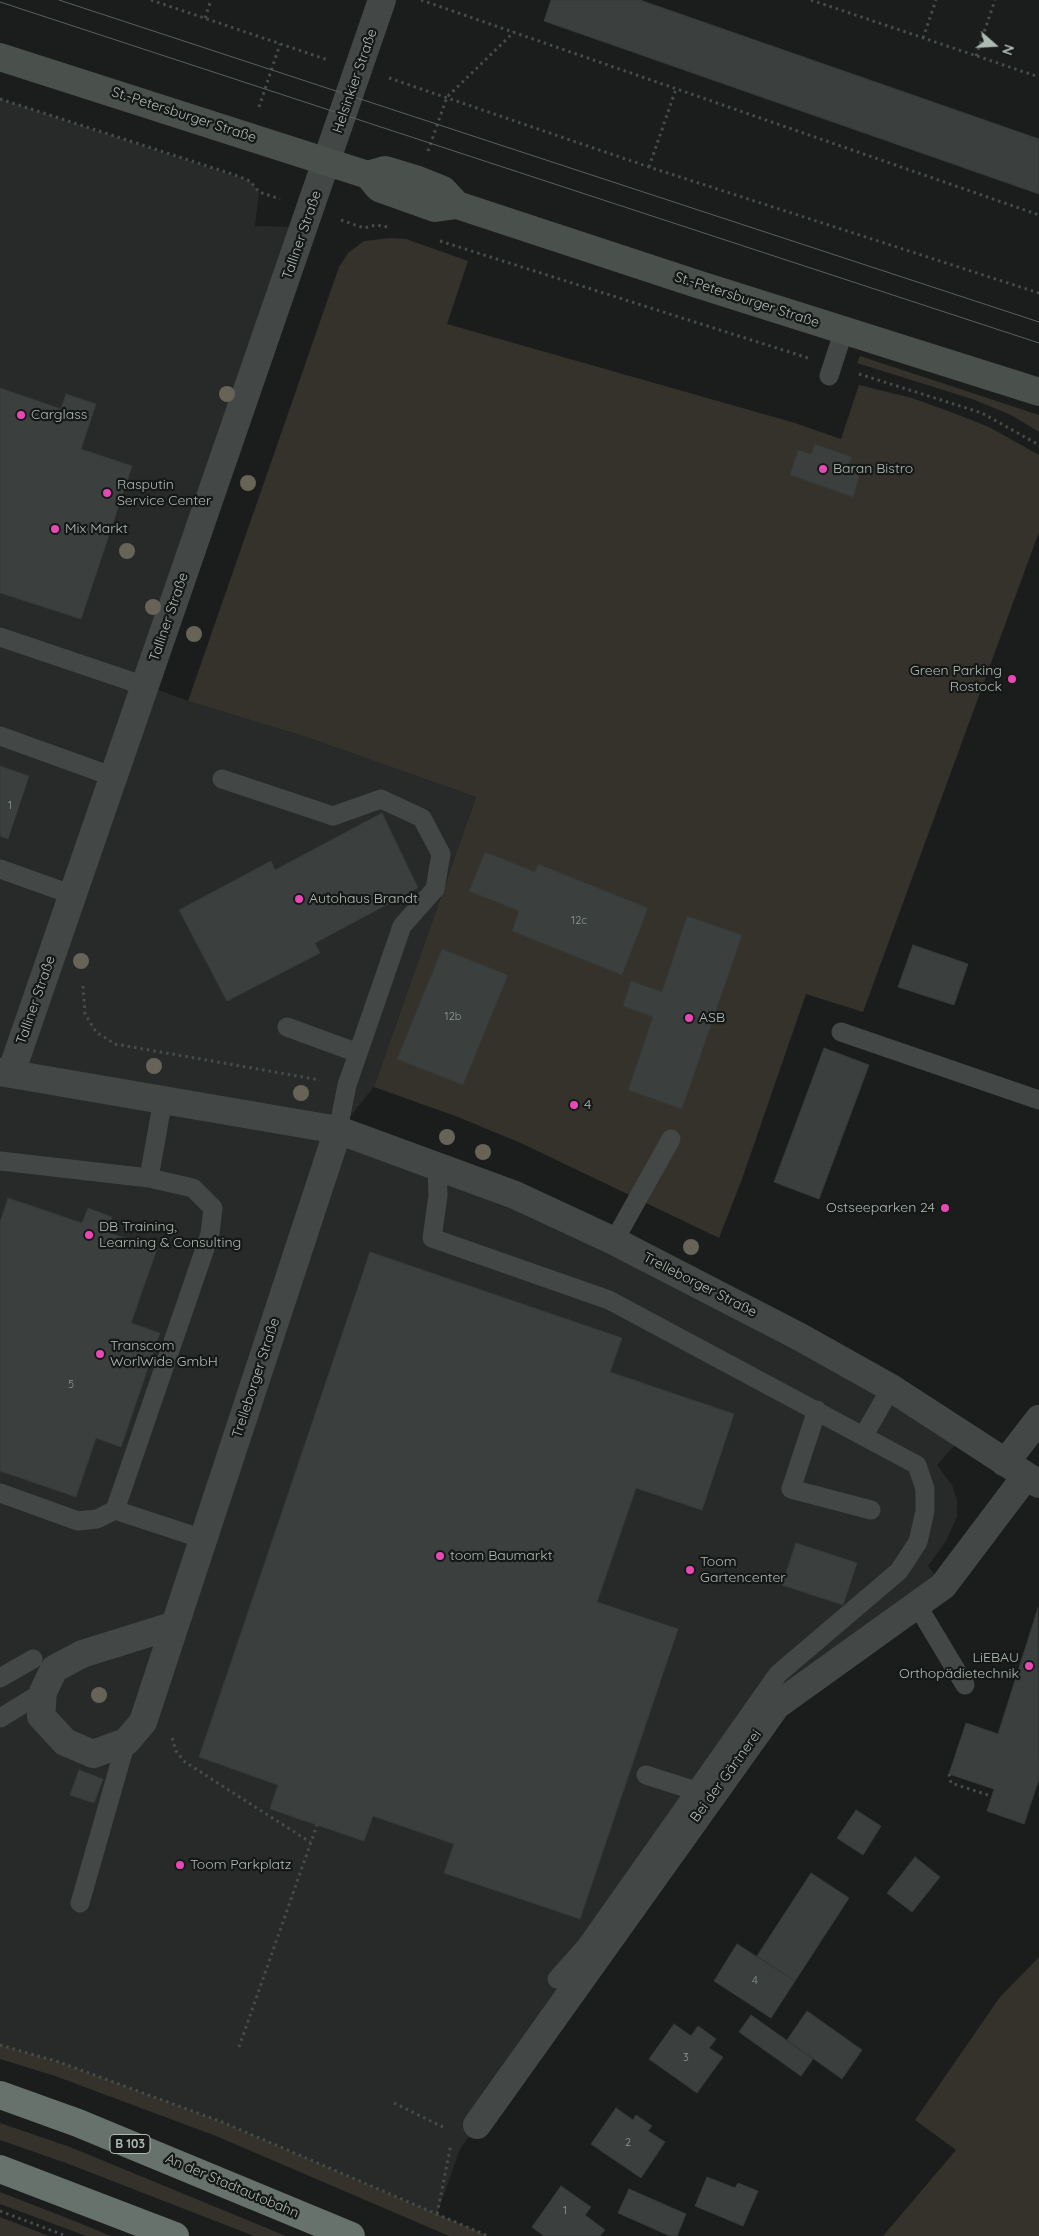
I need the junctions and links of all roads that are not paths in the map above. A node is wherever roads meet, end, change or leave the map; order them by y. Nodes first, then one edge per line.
1 (382, 0) edge
2 (0, 57) edge
3 (327, 161) junction
4 (368, 175) junction
5 (456, 205) junction
6 (844, 330) junction
7 (830, 371) road end
8 (1039, 392) edge
9 (0, 637) edge
10 (145, 686) junction
11 (0, 736) edge
12 (114, 777) junction
13 (222, 779) dead end
14 (0, 869) edge
15 (73, 894) junction
16 (287, 1027) dead end
17 (841, 1032) dead end
18 (358, 1053) junction
19 (6, 1072) edge
20 (163, 1099) junction
21 (1039, 1100) edge
22 (338, 1130) junction
23 (671, 1139) dead end
24 (0, 1161) edge
25 (437, 1167) junction
26 (149, 1178) junction
27 (614, 1241) junction
28 (891, 1388) junction
29 (817, 1410) junction
30 (1039, 1419) edge
31 (864, 1435) junction
32 (1023, 1474) edge
33 (0, 1493) edge
34 (114, 1510) junction
35 (871, 1510) dead end
36 (203, 1539) junction
37 (917, 1604) junction
38 (175, 1625) junction
39 (33, 1659) dead end
40 (0, 1678) edge
41 (965, 1685) dead end
42 (43, 1692) junction
43 (0, 1718) edge
44 (126, 1742) junction
45 (646, 1775) dead end
46 (696, 1791) junction
47 (80, 1903) dead end
48 (557, 1978) dead end
49 (0, 2095) edge
50 (465, 2129) road end
51 (0, 2169) edge
52 (175, 2236) edge
53 (351, 2236) edge

1 - 3 street, Helsinkier Straße
2 - 3 main road, St.-Petersburger Straße
3 - 4 main road, St.-Petersburger Straße
3 - 10 street, Talliner Straße
4 - 5 main road, St.-Petersburger Straße
4 - 5 main road, St.-Petersburger Straße
5 - 6 main road, St.-Petersburger Straße
6 - 7 lane
6 - 8 main road, St.-Petersburger Straße
9 - 10 lane
10 - 12 street, Talliner Straße
11 - 12 lane
12 - 15 street, Talliner Straße
13 - 18 lane
14 - 15 lane
15 - 19 street, Talliner Straße
16 - 18 lane
17 - 21 lane
18 - 22 lane
19 - 20 street, Trelleborger Straße
20 - 22 street, Trelleborger Straße
20 - 26 lane
22 - 25 street, Trelleborger Straße
22 - 36 street, Trelleborger Straße
23 - 27 lane
24 - 26 lane
25 - 27 street, Trelleborger Straße
25 - 29 lane
26 - 34 lane
27 - 28 street, Trelleborger Straße
28 - 31 lane
28 - 32 street, Trelleborger Straße
29 - 31 lane
29 - 35 lane
30 - 32 street, Bei der Gärtnerei
31 - 46 lane
32 - 37 street, Bei der Gärtnerei
33 - 34 lane
34 - 36 lane
36 - 38 street, Trelleborger Straße
37 - 41 lane
37 - 50 street, Bei der Gärtnerei
38 - 42 street, Trelleborger Straße
38 - 44 street, Trelleborger Straße
39 - 40 lane
42 - 43 lane
42 - 44 street, Trelleborger Straße
44 - 47 lane
45 - 46 lane
46 - 48 lane
49 - 53 highway, An der Stadtautobahn / B 103
51 - 52 highway

